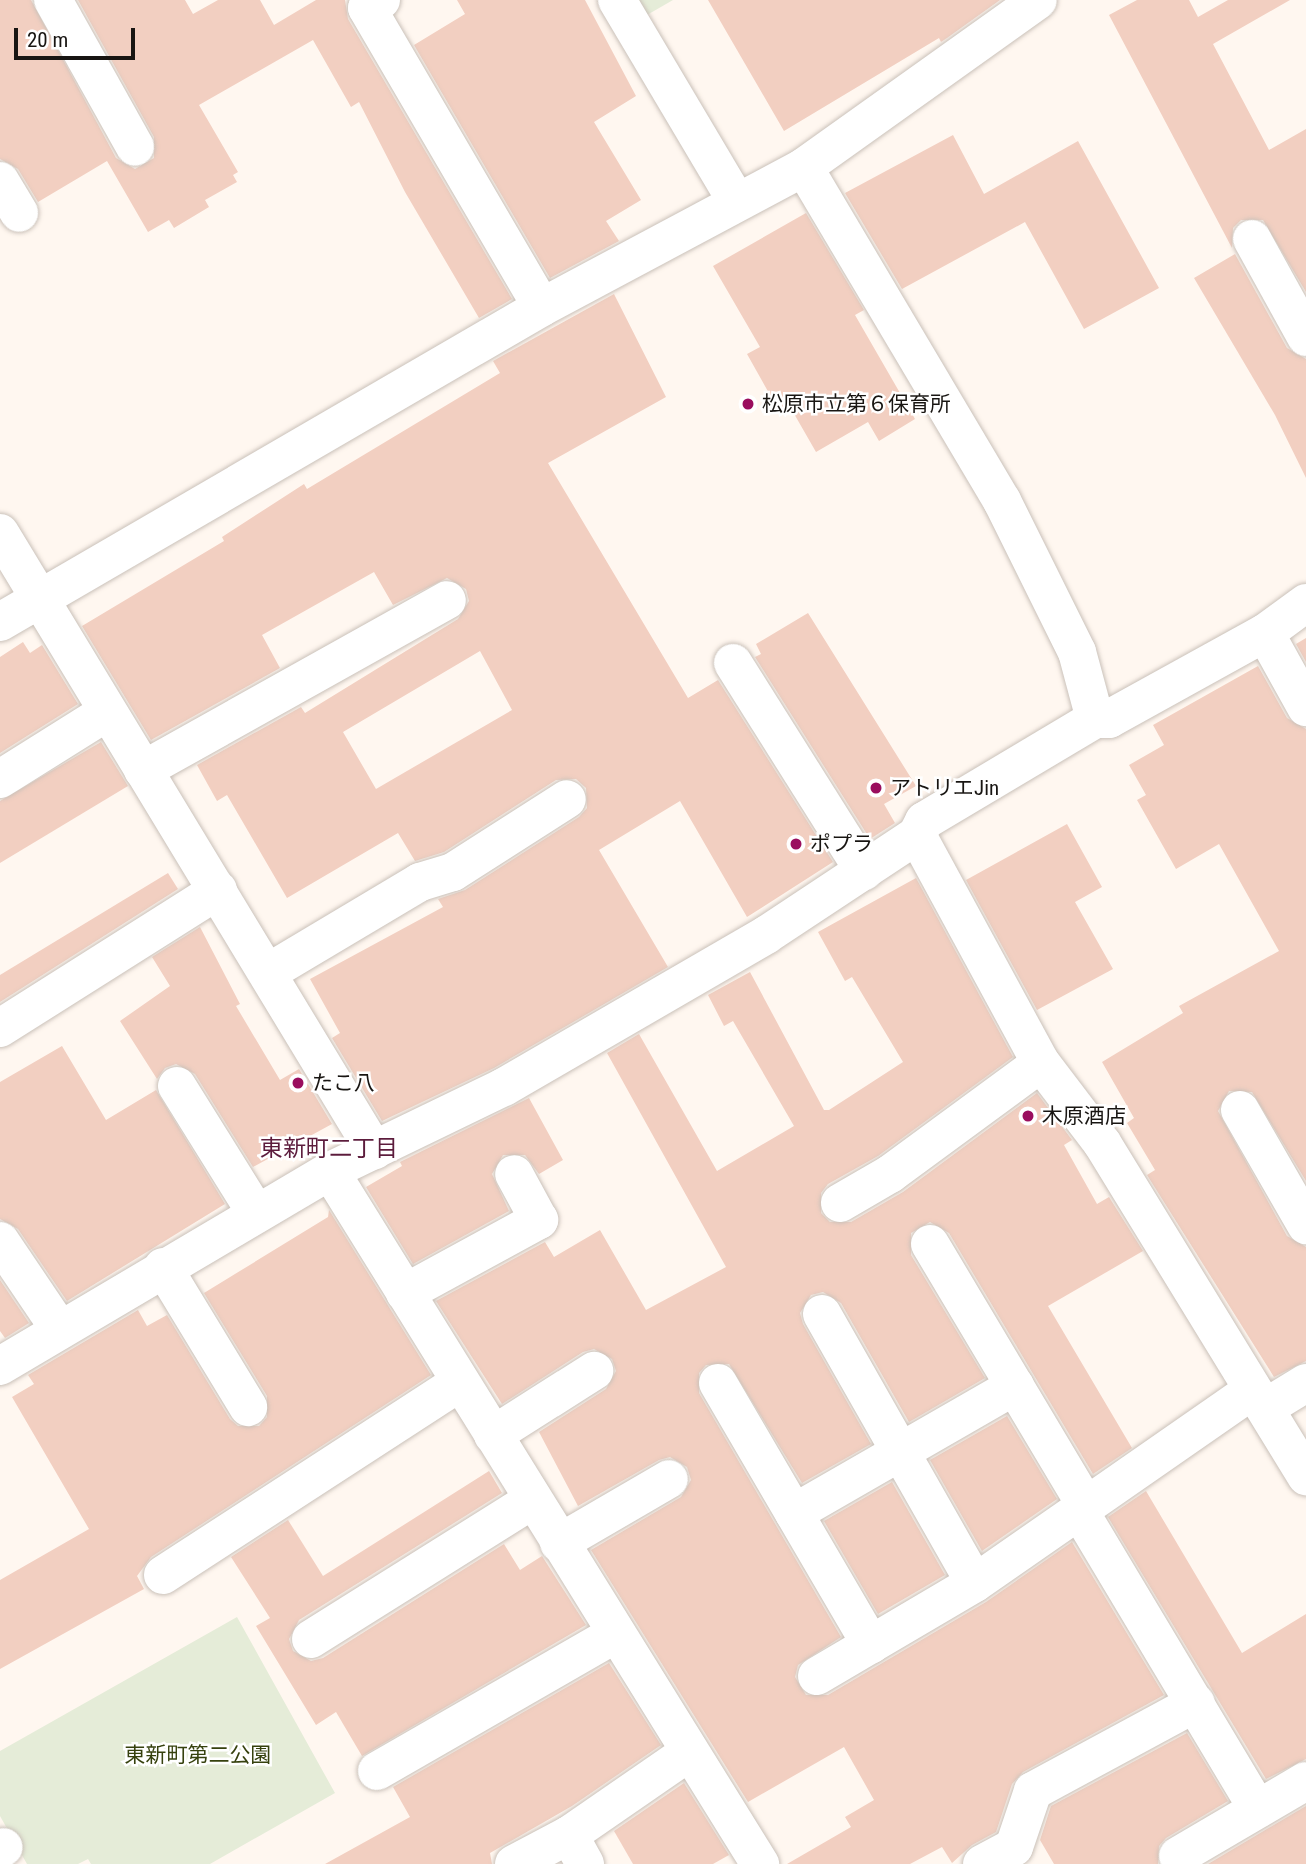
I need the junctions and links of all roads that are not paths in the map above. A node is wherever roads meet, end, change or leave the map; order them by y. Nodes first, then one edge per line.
1 (53, 0) edge
2 (382, 0) edge
3 (617, 0) edge
4 (1038, 0) edge
5 (135, 147) dead end
6 (804, 166) junction
7 (737, 202) junction
8 (1252, 239) dead end
9 (542, 307) junction
10 (1306, 337) edge
11 (0, 533) edge
12 (38, 599) junction
13 (447, 600) dead end
14 (1306, 603) edge
15 (0, 622) edge
16 (1265, 633) junction
17 (733, 663) dead end
18 (1306, 707) edge
19 (107, 712) junction
20 (1095, 719) junction
21 (143, 770) junction
22 (0, 779) edge
23 (567, 799) dead end
24 (917, 835) junction
25 (864, 871) junction
26 (218, 890) junction
27 (269, 972) junction
28 (0, 1028) edge
29 (1041, 1063) junction
30 (177, 1086) dead end
31 (1240, 1110) dead end
32 (374, 1150) junction
33 (330, 1171) junction
34 (514, 1174) dead end
35 (840, 1203) dead end
36 (256, 1213) junction
37 (1306, 1225) edge
38 (0, 1241) edge
39 (930, 1244) dead end
40 (163, 1267) junction
41 (405, 1293) junction
42 (822, 1314) dead end
43 (61, 1330) junction
44 (0, 1366) edge
45 (594, 1371) dead end
46 (460, 1382) junction
47 (718, 1383) dead end
48 (1306, 1383) edge
49 (1015, 1386) junction
50 (1259, 1399) junction
51 (248, 1407) dead end
52 (493, 1435) junction
53 (902, 1453) junction
54 (1306, 1476) edge
55 (669, 1479) dead end
56 (533, 1500) junction
57 (1083, 1509) junction
58 (794, 1513) junction
59 (559, 1543) junction
60 (163, 1574) dead end
61 (975, 1583) junction
62 (615, 1633) junction
63 (311, 1639) dead end
64 (871, 1645) junction
65 (817, 1676) dead end
66 (1196, 1703) junction
67 (688, 1753) junction
68 (377, 1772) dead end
69 (1306, 1781) edge
70 (1258, 1809) junction
71 (577, 1850) edge
72 (1178, 1856) dead end
73 (514, 1864) edge
74 (760, 1864) edge
75 (982, 1864) edge

1 - 5 street
2 - 9 street
3 - 7 street
4 - 6 street
6 - 7 street
6 - 20 street
7 - 9 street
8 - 10 street
9 - 12 street
11 - 12 street
12 - 15 street
12 - 19 street
13 - 21 street
14 - 16 street
16 - 18 street
16 - 20 street
17 - 25 street
19 - 21 street
19 - 22 street
20 - 24 street
21 - 26 street
23 - 27 street
24 - 25 street
24 - 29 street
25 - 32 street
26 - 27 street
26 - 28 street
27 - 32 street
29 - 35 street
29 - 50 street
30 - 36 street
31 - 37 street
32 - 33 street
33 - 36 street
33 - 41 street
34 - 41 street
36 - 40 street
38 - 43 street
39 - 49 street
40 - 43 street
40 - 51 street
41 - 46 street
42 - 53 street
43 - 44 street
45 - 52 street
46 - 52 street
46 - 60 street
47 - 58 street
48 - 50 street
49 - 53 street
49 - 57 street
50 - 54 street
50 - 57 street
52 - 56 street
53 - 58 street
53 - 61 street
55 - 59 street
56 - 59 street
56 - 63 street
57 - 61 street
57 - 66 street
58 - 64 street
59 - 62 street
61 - 64 street
62 - 67 street
62 - 68 street
64 - 65 street
66 - 70 street
66 - 75 street
67 - 71 street
67 - 74 street
69 - 70 street
70 - 72 street
71 - 73 street

